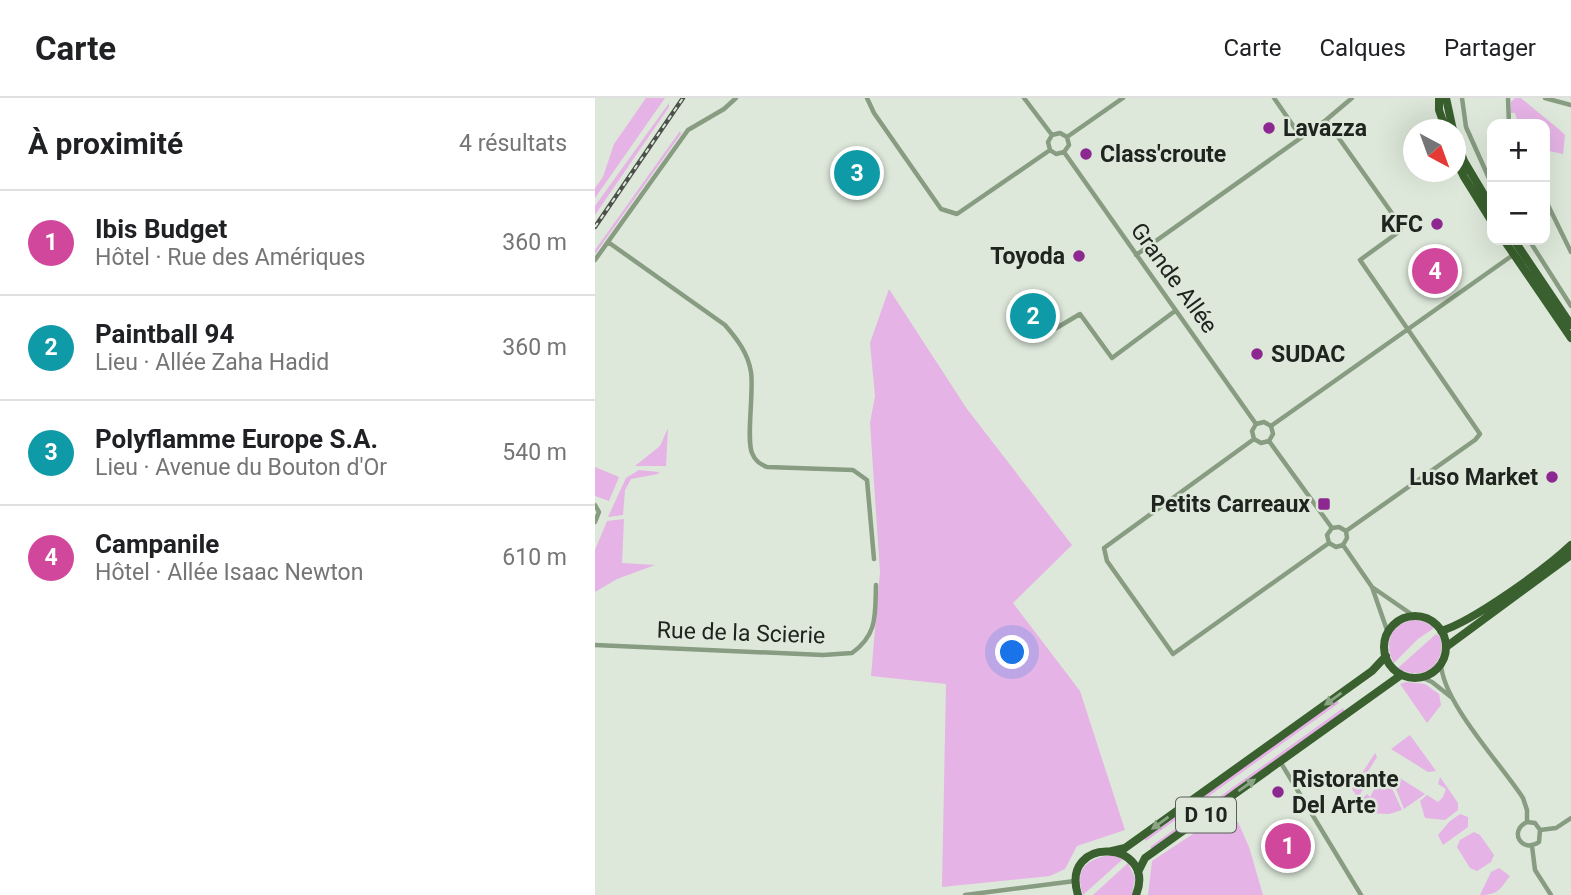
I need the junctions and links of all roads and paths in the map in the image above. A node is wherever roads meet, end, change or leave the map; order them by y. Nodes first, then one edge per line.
1 (736, 98) edge
2 (867, 98) edge
3 (1024, 98) edge
4 (1123, 98) edge
5 (1274, 98) edge
6 (1352, 98) edge
7 (1439, 98) edge
8 (1446, 98) edge
9 (1462, 98) edge
10 (1508, 98) edge
11 (1545, 98) edge
12 (1561, 100) edge
13 (1571, 105) edge
14 (1442, 119) edge
15 (1451, 119) edge
16 (1509, 119) edge
17 (1326, 120) junction
18 (1052, 135) junction
19 (1067, 137) junction
20 (1301, 137) junction
21 (1050, 150) junction
22 (1064, 152) junction
23 (1466, 163) edge
24 (1466, 180) edge
25 (1491, 182) edge
26 (1487, 199) edge
27 (1550, 210) edge
28 (1487, 214) edge
29 (608, 242) junction
30 (1508, 245) edge
31 (1517, 245) edge
32 (1532, 245) edge
33 (1571, 252) edge
34 (1514, 254) junction
35 (1136, 255) junction
36 (595, 260) edge
37 (1571, 306) edge
38 (1175, 311) junction
39 (1571, 324) edge
40 (1053, 330) dead end
41 (1408, 330) junction
42 (1571, 338) edge
43 (1256, 424) junction
44 (1271, 426) junction
45 (1254, 439) junction
46 (1269, 442) junction
47 (595, 505) edge
48 (595, 522) edge
49 (1332, 528) junction
50 (1346, 531) junction
51 (1329, 542) junction
52 (1343, 545) junction
53 (1571, 545) edge
54 (1571, 555) edge
55 (874, 559) dead end
56 (876, 585) dead end
57 (1372, 587) junction
58 (1414, 616) junction
59 (1441, 631) junction
60 (1388, 633) junction
61 (595, 645) edge
62 (1446, 647) junction
63 (1386, 656) junction
64 (1441, 664) junction
65 (1401, 675) junction
66 (1421, 677) junction
67 (1451, 697) junction
68 (1281, 763) junction
69 (1571, 818) edge
70 (1527, 822) junction
71 (1540, 830) junction
72 (1532, 846) junction
73 (1112, 850) junction
74 (1138, 872) junction
75 (1075, 881) junction
76 (965, 895) edge
77 (1078, 895) edge
78 (1136, 895) edge
79 (1361, 895) edge
80 (1551, 895) edge

1 - 29 street
2 - 21 street
3 - 18 street
4 - 19 street
5 - 20 street
6 - 17 street
7 - 14 main road
8 - 15 main road
9 - 25 street
10 - 16 street
11 - 12 street
12 - 13 street
17 - 20 street
17 - 41 street
18 - 19 street
18 - 21 street
19 - 22 street
20 - 35 street
21 - 22 street
22 - 35 street, Grande Allée
23 - 26 main road
24 - 28 main road
27 - 33 street
29 - 36 street
29 - 55 street
30 - 34 main road
31 - 39 main road
32 - 37 street
34 - 41 street
34 - 42 main road
35 - 38 street, Grande Allée
38 - 40 street
38 - 43 street, Grande Allée
41 - 44 street
41 - 50 street
43 - 44 street
43 - 45 street
44 - 46 street
45 - 46 street
45 - 51 street
46 - 49 street
47 - 48 street
49 - 50 street
49 - 51 street
50 - 52 street
51 - 52 street
52 - 57 street
53 - 59 main road
54 - 62 main road
56 - 61 street, Rue de la Scierie
57 - 58 street
57 - 60 street
58 - 59 main road
58 - 60 main road
59 - 62 main road
60 - 63 main road
62 - 64 main road
63 - 65 main road
63 -> 73 main road, D 10
64 - 66 main road
64 - 67 street
65 - 66 main road
65 - 68 main road, D 10
66 - 67 street
67 - 70 street
74 -> 68 main road, D 10
68 - 79 street
69 - 71 street
70 - 71 street
70 - 72 street
71 - 72 street
72 - 80 street
73 - 74 main road
73 - 75 main road
74 - 78 main road
75 - 76 street
75 - 77 main road

